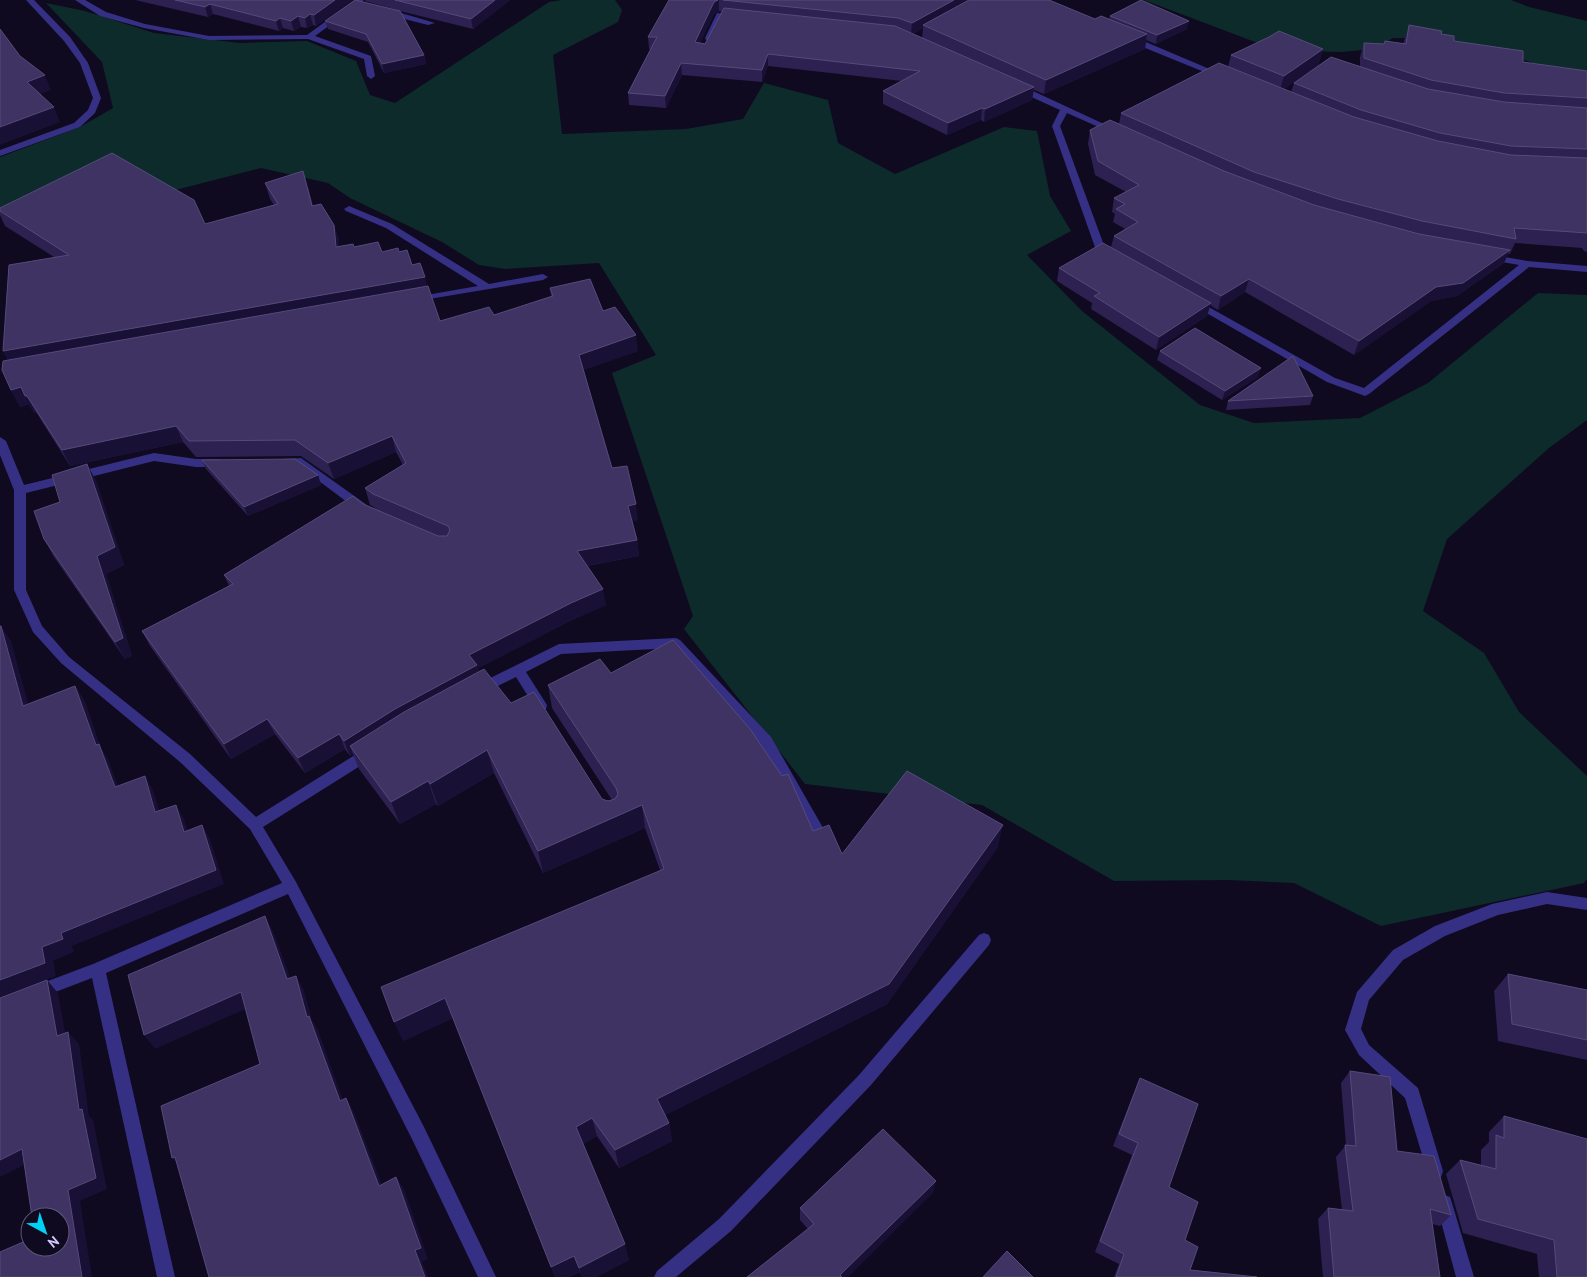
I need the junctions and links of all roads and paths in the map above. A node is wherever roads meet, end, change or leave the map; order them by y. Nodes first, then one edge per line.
1 (30, 0) edge
2 (79, 0) edge
3 (360, 3) edge
4 (375, 8) edge
5 (750, 18) edge
6 (432, 24) edge
7 (1125, 37) edge
8 (309, 38) junction
9 (705, 46) edge
10 (371, 76) dead end
11 (1234, 81) edge
12 (1011, 85) edge
13 (1065, 109) junction
14 (1119, 133) edge
15 (0, 153) edge
16 (349, 209) dead end
17 (1480, 256) edge
18 (1118, 260) edge
19 (1527, 264) junction
20 (1587, 270) edge
21 (543, 277) dead end
22 (487, 287) junction
23 (1186, 298) edge
24 (399, 303) edge
25 (0, 441) edge
26 (234, 463) edge
27 (272, 463) edge
28 (20, 490) junction
29 (373, 516) edge
30 (518, 669) junction
31 (466, 697) edge
32 (550, 718) edge
33 (381, 746) edge
34 (255, 825) junction
35 (817, 830) edge
36 (291, 886) junction
37 (1587, 904) edge
38 (984, 940) dead end
39 (98, 969) junction
40 (27, 996) edge
41 (166, 1277) edge
42 (487, 1277) edge
43 (663, 1277) edge
44 (1465, 1277) edge

1 - 15 street
2 - 8 street
3 - 8 street
4 - 6 street
5 - 9 street
7 - 11 street
8 - 10 street
12 - 13 street
13 - 14 street
13 - 18 street
16 - 22 street
17 - 19 street
19 - 20 street
19 - 23 street
21 - 22 street
22 - 24 street
25 - 28 street
26 - 28 street
27 - 29 street
28 - 34 street
30 - 31 street
30 - 32 street
30 - 35 street
33 - 34 street
34 - 36 street
36 - 39 street
36 - 42 street
37 - 44 street
38 - 43 street
39 - 40 street
39 - 41 street

